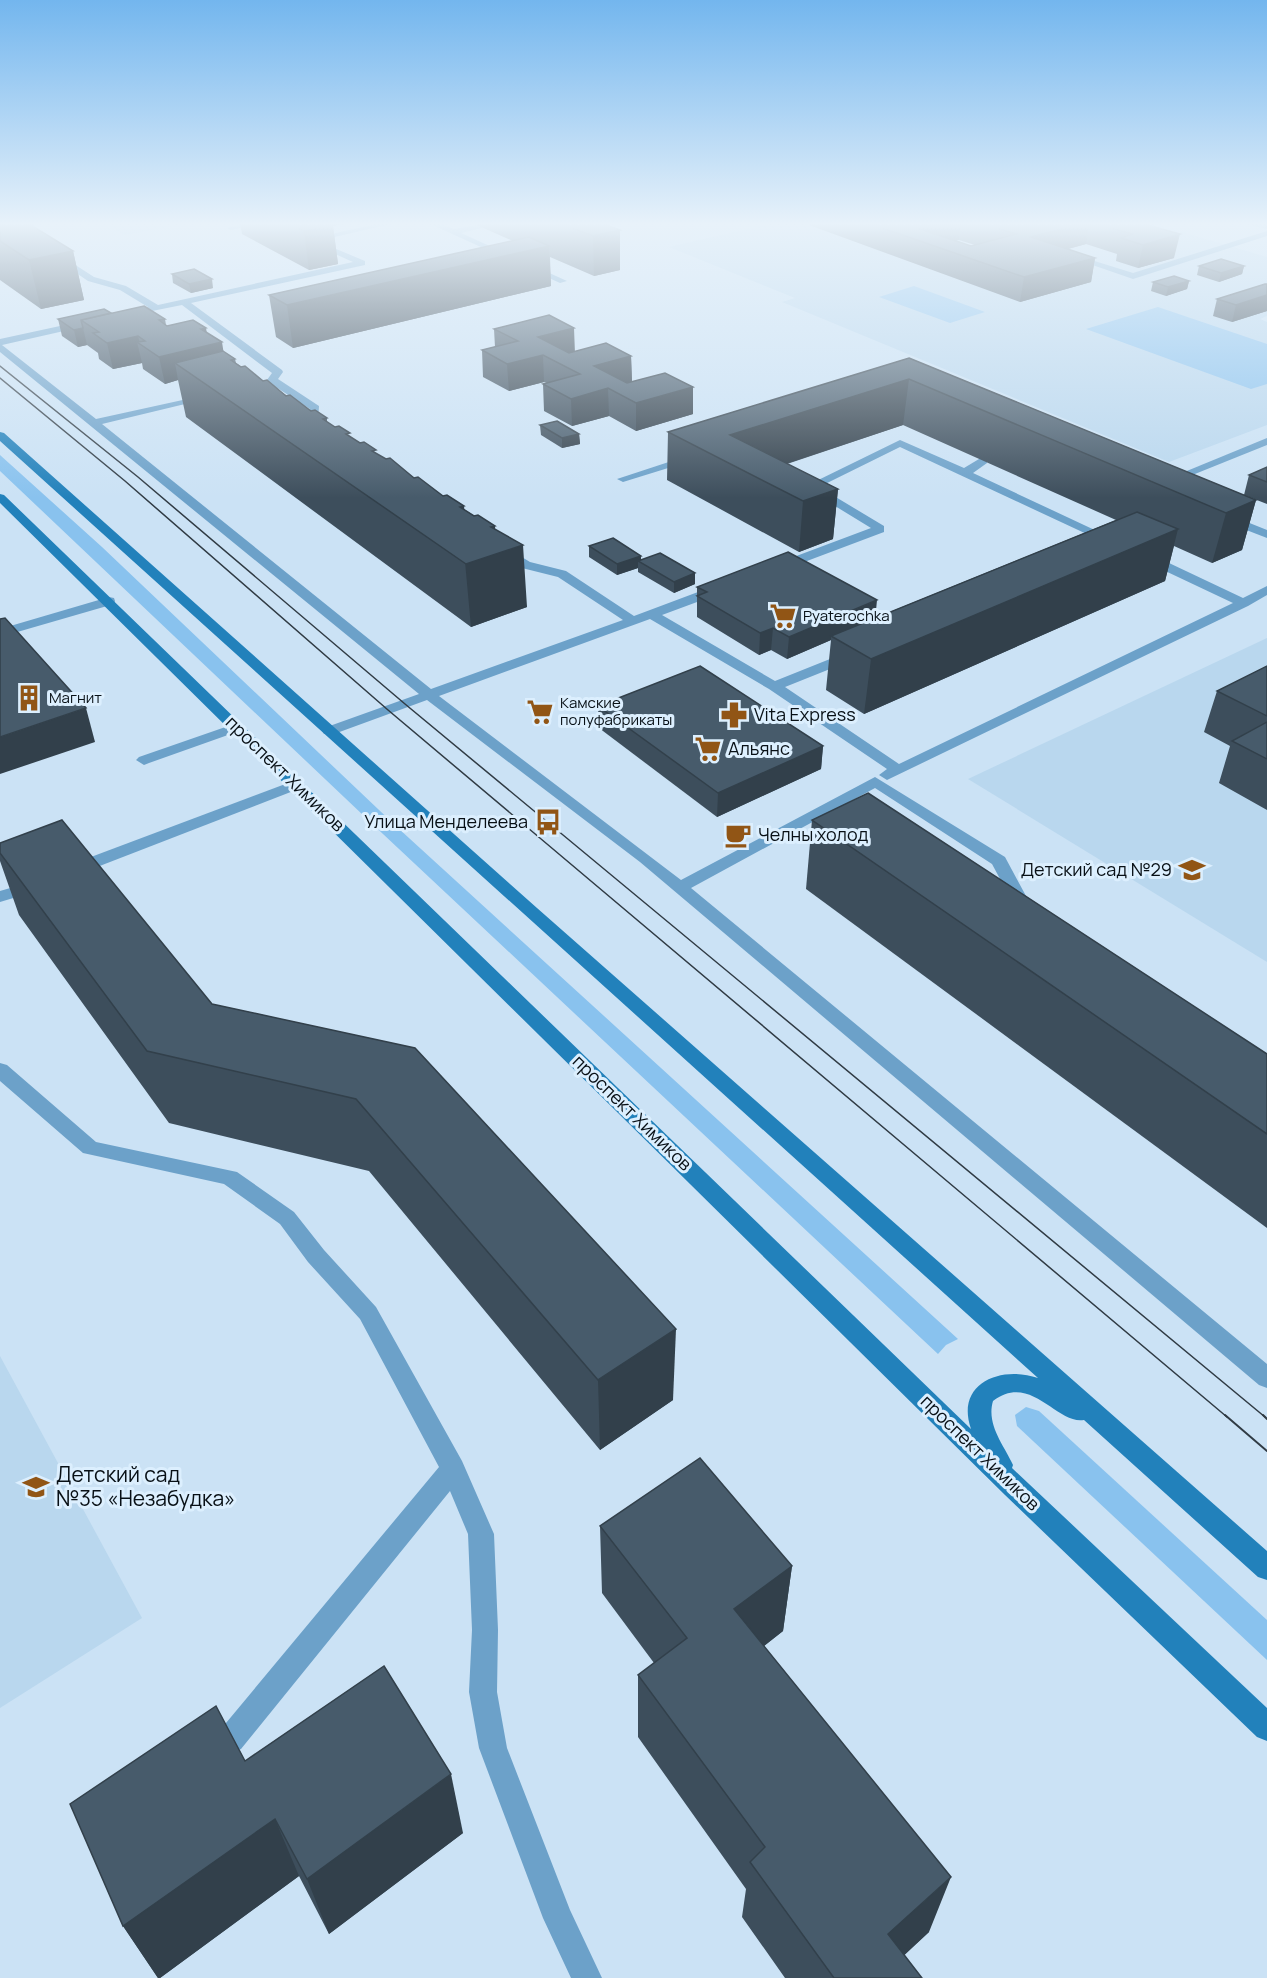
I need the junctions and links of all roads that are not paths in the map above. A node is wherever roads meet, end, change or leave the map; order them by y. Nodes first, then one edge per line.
1 (128, 314) edge
2 (200, 314) edge
3 (112, 318) edge
4 (90, 323) edge
5 (0, 342) edge
6 (0, 347) edge
7 (214, 394) edge
8 (94, 423) junction
9 (0, 435) edge
10 (332, 436) edge
11 (1267, 441) edge
12 (699, 455) edge
13 (983, 461) edge
14 (964, 473) junction
15 (623, 479) dead end
16 (1161, 492) edge
17 (0, 497) edge
18 (1214, 513) edge
19 (1267, 534) edge
20 (497, 546) edge
21 (771, 570) edge
22 (727, 586) edge
23 (1267, 590) edge
24 (108, 601) junction
25 (1243, 603) junction
26 (651, 614) junction
27 (633, 621) junction
28 (0, 633) edge
29 (863, 651) edge
30 (774, 686) junction
31 (430, 696) junction
32 (237, 728) junction
33 (329, 731) junction
34 (144, 760) dead end
35 (898, 770) junction
36 (875, 782) junction
37 (296, 785) junction
38 (12, 871) edge
39 (57, 876) edge
40 (681, 887) junction
41 (0, 897) edge
42 (1039, 912) edge
43 (0, 1070) edge
44 (1267, 1378) edge
45 (1116, 1432) junction
46 (453, 1469) junction
47 (1014, 1487) junction
48 (1267, 1568) edge
49 (1267, 1727) edge
50 (231, 1739) edge
51 (587, 1978) edge

1 - 3 street
2 - 10 street
4 - 5 street
6 - 8 street
7 - 8 street
8 - 31 street
9 - 33 main road
11 - 16 street
12 - 15 street
13 - 14 street
14 - 21 street
14 - 25 street
17 - 24 main road, проспект Химиков
18 - 19 street
20 - 27 street
22 - 26 street
23 - 25 street
24 - 28 street
24 - 32 main road, проспект Химиков
25 - 35 street
26 - 27 street
26 - 30 street
27 - 31 street
29 - 30 street
30 - 35 street
31 - 33 street
31 - 40 street
32 - 34 street
32 - 37 main road, проспект Химиков
33 - 45 main road
35 - 36 street
36 - 40 street
36 - 42 street
37 - 39 street
37 - 47 main road, проспект Химиков
38 - 41 street
40 - 44 street
43 - 46 street
45 - 47 main road
45 - 48 main road
46 - 50 street
46 - 51 street
47 - 49 main road, проспект Химиков

